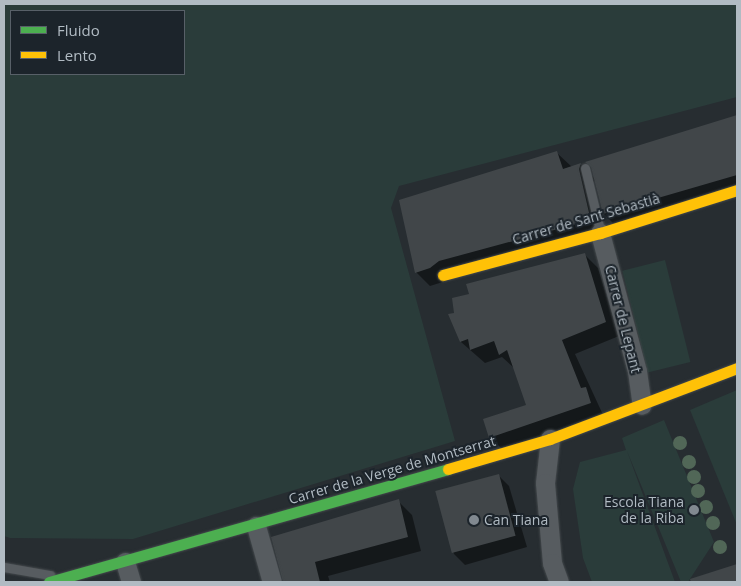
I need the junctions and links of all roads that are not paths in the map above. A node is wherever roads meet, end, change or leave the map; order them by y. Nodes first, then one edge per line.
1 (585, 168) dead end
2 (737, 190) edge
3 (600, 233) junction
4 (443, 274) dead end
5 (737, 368) edge
6 (642, 405) junction
7 (550, 439) junction
8 (256, 526) junction
9 (125, 562) junction
10 (4, 567) edge
11 (68, 578) junction
12 (49, 582) edge
13 (131, 582) edge
14 (272, 582) edge
15 (559, 582) edge

1 - 3 lane
2 - 3 street, Carrer de Sant Sebastià
3 - 4 street, Carrer de Sant Sebastià
3 - 6 street, Carrer de Lepant
5 - 6 street, Carrer de la Verge de Montserrat
6 - 7 street, Carrer de la Verge de Montserrat
7 - 8 street, Carrer de la Verge de Montserrat
7 - 15 street
8 - 9 street, Carrer de la Verge de Montserrat
8 - 14 street
9 - 11 street, Carrer de la Verge de Montserrat
9 - 13 street
10 - 11 lane
11 - 12 street, Carrer de la Verge de Montserrat

